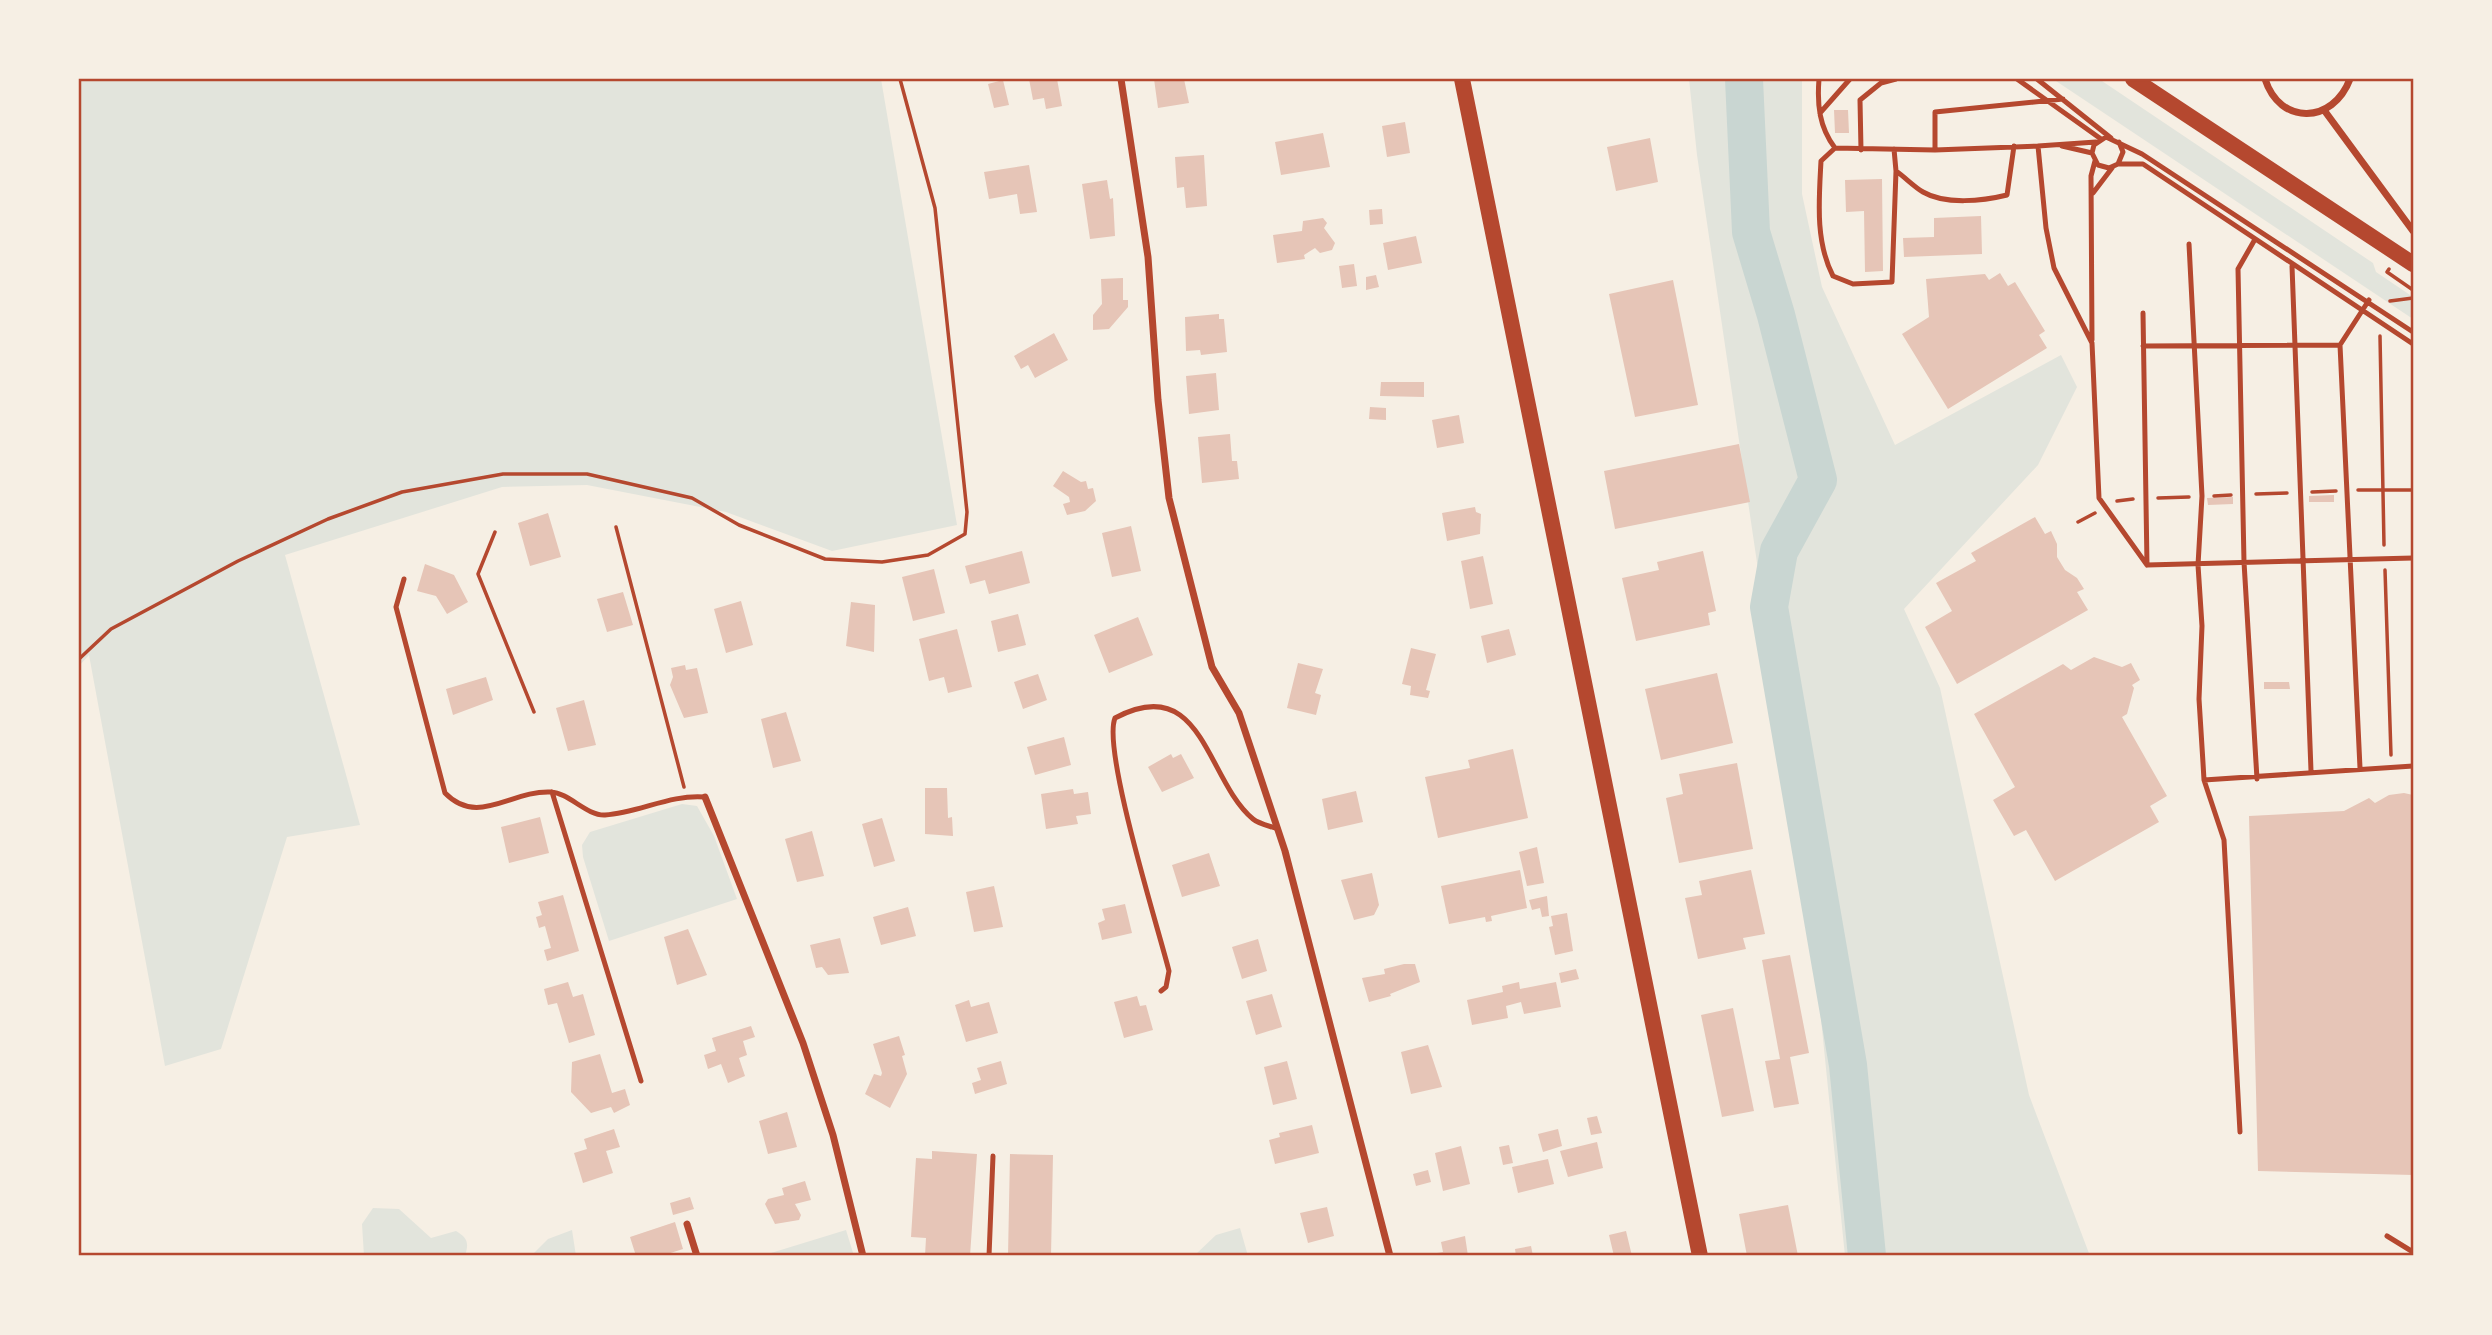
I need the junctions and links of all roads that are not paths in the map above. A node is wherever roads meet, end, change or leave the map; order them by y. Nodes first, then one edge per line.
1 (1121, 79) edge
2 (1462, 79) edge
3 (1819, 79) edge
4 (1850, 79) edge
5 (1896, 79) edge
6 (2017, 79) edge
7 (2037, 79) edge
8 (2133, 79) edge
9 (2264, 79) edge
10 (2350, 79) edge
11 (2063, 99) junction
12 (2049, 102) junction
13 (2324, 110) junction
14 (1820, 113) junction
15 (2111, 138) junction
16 (2099, 141) junction
17 (2119, 142) junction
18 (2014, 146) junction
19 (2038, 146) junction
20 (1835, 148) junction
21 (1894, 149) junction
22 (1861, 150) junction
23 (1935, 150) junction
24 (2092, 153) junction
25 (2095, 161) junction
26 (2115, 166) junction
27 (1896, 171) junction
28 (2093, 193) junction
29 (2413, 231) edge
30 (2254, 241) junction
31 (2189, 244) dead end
32 (2413, 264) edge
33 (2292, 266) junction
34 (2369, 300) junction
35 (2364, 311) junction
36 (2143, 313) dead end
37 (2413, 332) edge
38 (2092, 343) junction
39 (2413, 344) edge
40 (2340, 345) junction
41 (2143, 346) junction
42 (2298, 346) junction
43 (2194, 347) junction
44 (2241, 347) junction
45 (2413, 558) edge
46 (2351, 559) junction
47 (2304, 561) junction
48 (2244, 562) junction
49 (2147, 565) junction
50 (2198, 565) junction
51 (404, 579) dead end
52 (2413, 766) edge
53 (2360, 768) junction
54 (2311, 771) junction
55 (2257, 779) junction
56 (2204, 780) junction
57 (552, 792) junction
58 (705, 797) joint
59 (1278, 829) junction
60 (1161, 991) dead end
61 (641, 1081) dead end
62 (2239, 1132) dead end
63 (993, 1156) dead end
64 (687, 1224) dead end
65 (2387, 1237) dead end
66 (2413, 1252) edge
67 (697, 1256) edge
68 (863, 1256) edge
69 (989, 1256) edge
70 (1390, 1256) edge
71 (1700, 1256) edge

1 - 59 street
2 - 71 main road
3 - 14 lane
4 - 14 lane
5 - 22 lane
6 - 12 lane
7 - 11 lane
8 - 32 main road
9 - 13 street
10 - 13 street
11 - 12 lane
11 - 15 lane
12 - 16 lane
12 - 23 lane
13 - 29 street
14 - 20 lane
15 - 16 lane
15 - 17 lane
16 - 19 lane
16 - 24 lane
17 - 26 lane
17 - 34 lane
18 - 19 lane
18 - 23 lane
18 - 27 lane
19 - 24 lane
19 - 38 lane
20 - 22 lane
20 - 27 lane
21 - 22 lane
21 - 23 lane
21 - 27 lane
24 - 25 lane
25 - 26 lane
25 - 28 lane
26 - 28 lane
26 - 30 lane
28 - 38 lane
30 - 33 lane
30 - 44 lane
31 - 43 lane
33 - 35 lane
33 - 42 lane
34 - 35 lane
34 - 37 lane
35 - 39 lane
35 - 40 lane
36 - 41 lane
38 - 49 lane
40 - 42 lane
40 - 46 lane
41 - 43 lane
41 - 49 lane
42 - 44 lane
42 - 47 lane
43 - 44 lane
43 - 50 lane
44 - 48 lane
45 - 46 lane
46 - 47 lane
46 - 53 lane
47 - 48 lane
47 - 54 lane
48 - 50 lane
48 - 55 lane
49 - 50 lane
50 - 56 lane
51 - 57 lane
52 - 53 lane
53 - 54 lane
54 - 55 lane
55 - 56 lane
56 - 62 lane
57 - 58 lane
57 - 61 lane
58 - 68 street
59 - 60 lane
59 - 70 street
63 - 69 lane
64 - 67 street
65 - 66 lane

